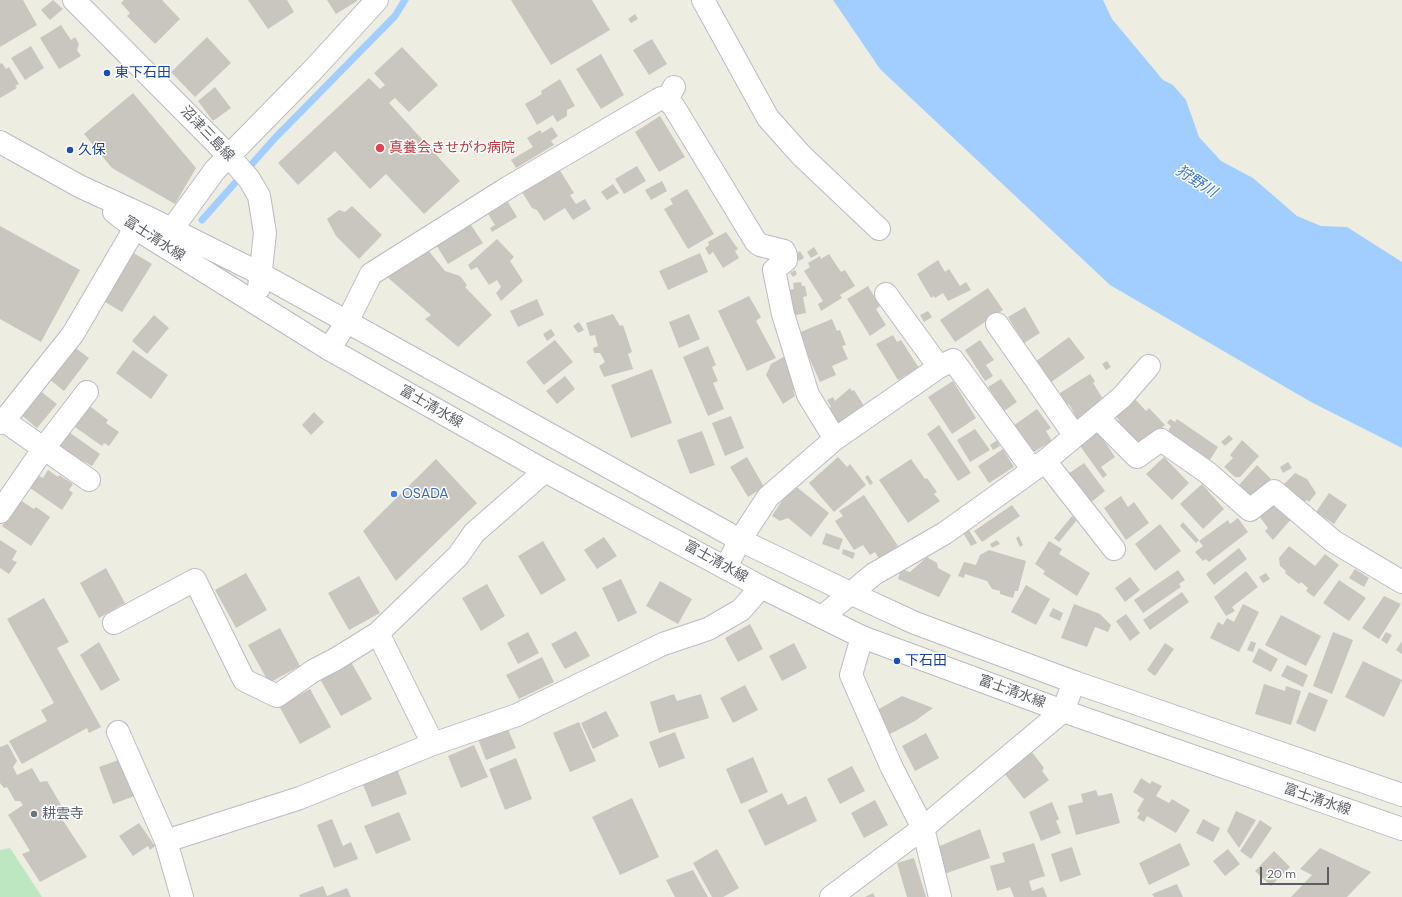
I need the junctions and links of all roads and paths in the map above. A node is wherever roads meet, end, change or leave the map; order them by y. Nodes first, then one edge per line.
1 (74, 0) edge
2 (377, 0) edge
3 (702, 0) edge
4 (0, 142) edge
5 (229, 156) junction
6 (81, 187) junction
7 (135, 228) junction
8 (172, 229) junction
9 (879, 229) dead end
10 (261, 274) junction
11 (886, 294) dead end
12 (256, 303) junction
13 (347, 322) junction
14 (997, 324) dead end
15 (329, 349) junction
16 (1149, 366) dead end
17 (939, 367) junction
18 (87, 392) dead end
19 (1098, 418) junction
20 (2, 422) edge
21 (1075, 436) junction
22 (835, 439) junction
23 (44, 448) junction
24 (1039, 466) junction
25 (545, 471) junction
26 (89, 480) dead end
27 (0, 512) edge
28 (740, 540) junction
29 (1114, 549) dead end
30 (726, 567) junction
31 (1402, 582) edge
32 (761, 587) junction
33 (850, 593) junction
34 (822, 617) junction
35 (114, 623) dead end
36 (378, 633) junction
37 (862, 637) junction
38 (1074, 682) junction
39 (1062, 711) junction
40 (118, 732) dead end
41 (433, 744) junction
42 (1402, 795) edge
43 (923, 828) junction
44 (1402, 829) edge
45 (166, 841) junction
46 (182, 897) edge
47 (831, 897) edge
48 (940, 897) edge

1 - 5 street, 沼津三島線
2 - 5 street
3 - 9 street
4 - 6 street, 富士清水線
5 - 8 street
5 - 10 street, 沼津三島線
6 - 7 street, 富士清水線
6 - 8 street, 富士清水線
7 - 12 street, 富士清水線
7 - 20 street
8 - 10 street, 富士清水線
10 - 12 street, 沼津三島線
10 - 13 street, 富士清水線
11 - 17 street
12 - 15 street, 富士清水線
13 - 15 street
13 - 22 street
13 - 28 street, 富士清水線
14 - 21 street
15 - 25 street, 富士清水線
16 - 19 street
17 - 22 street
17 - 24 street
18 - 23 street
19 - 21 street
19 - 31 street
20 - 23 street
21 - 24 street
22 - 28 street
23 - 26 street
23 - 27 street
24 - 29 street
24 - 33 street
25 - 30 street, 富士清水線
25 - 36 street
28 - 30 street
28 - 33 street, 富士清水線
30 - 32 street, 富士清水線
32 - 34 street, 富士清水線
32 - 41 street
33 - 34 street
33 - 38 street, 富士清水線
34 - 37 street, 富士清水線
35 - 36 street
36 - 41 street
37 - 39 street, 富士清水線
37 - 43 street
38 - 39 street
38 - 42 street, 富士清水線
39 - 43 street
39 - 44 street, 富士清水線
40 - 45 street
41 - 45 street
43 - 47 street
43 - 48 street
45 - 46 street

